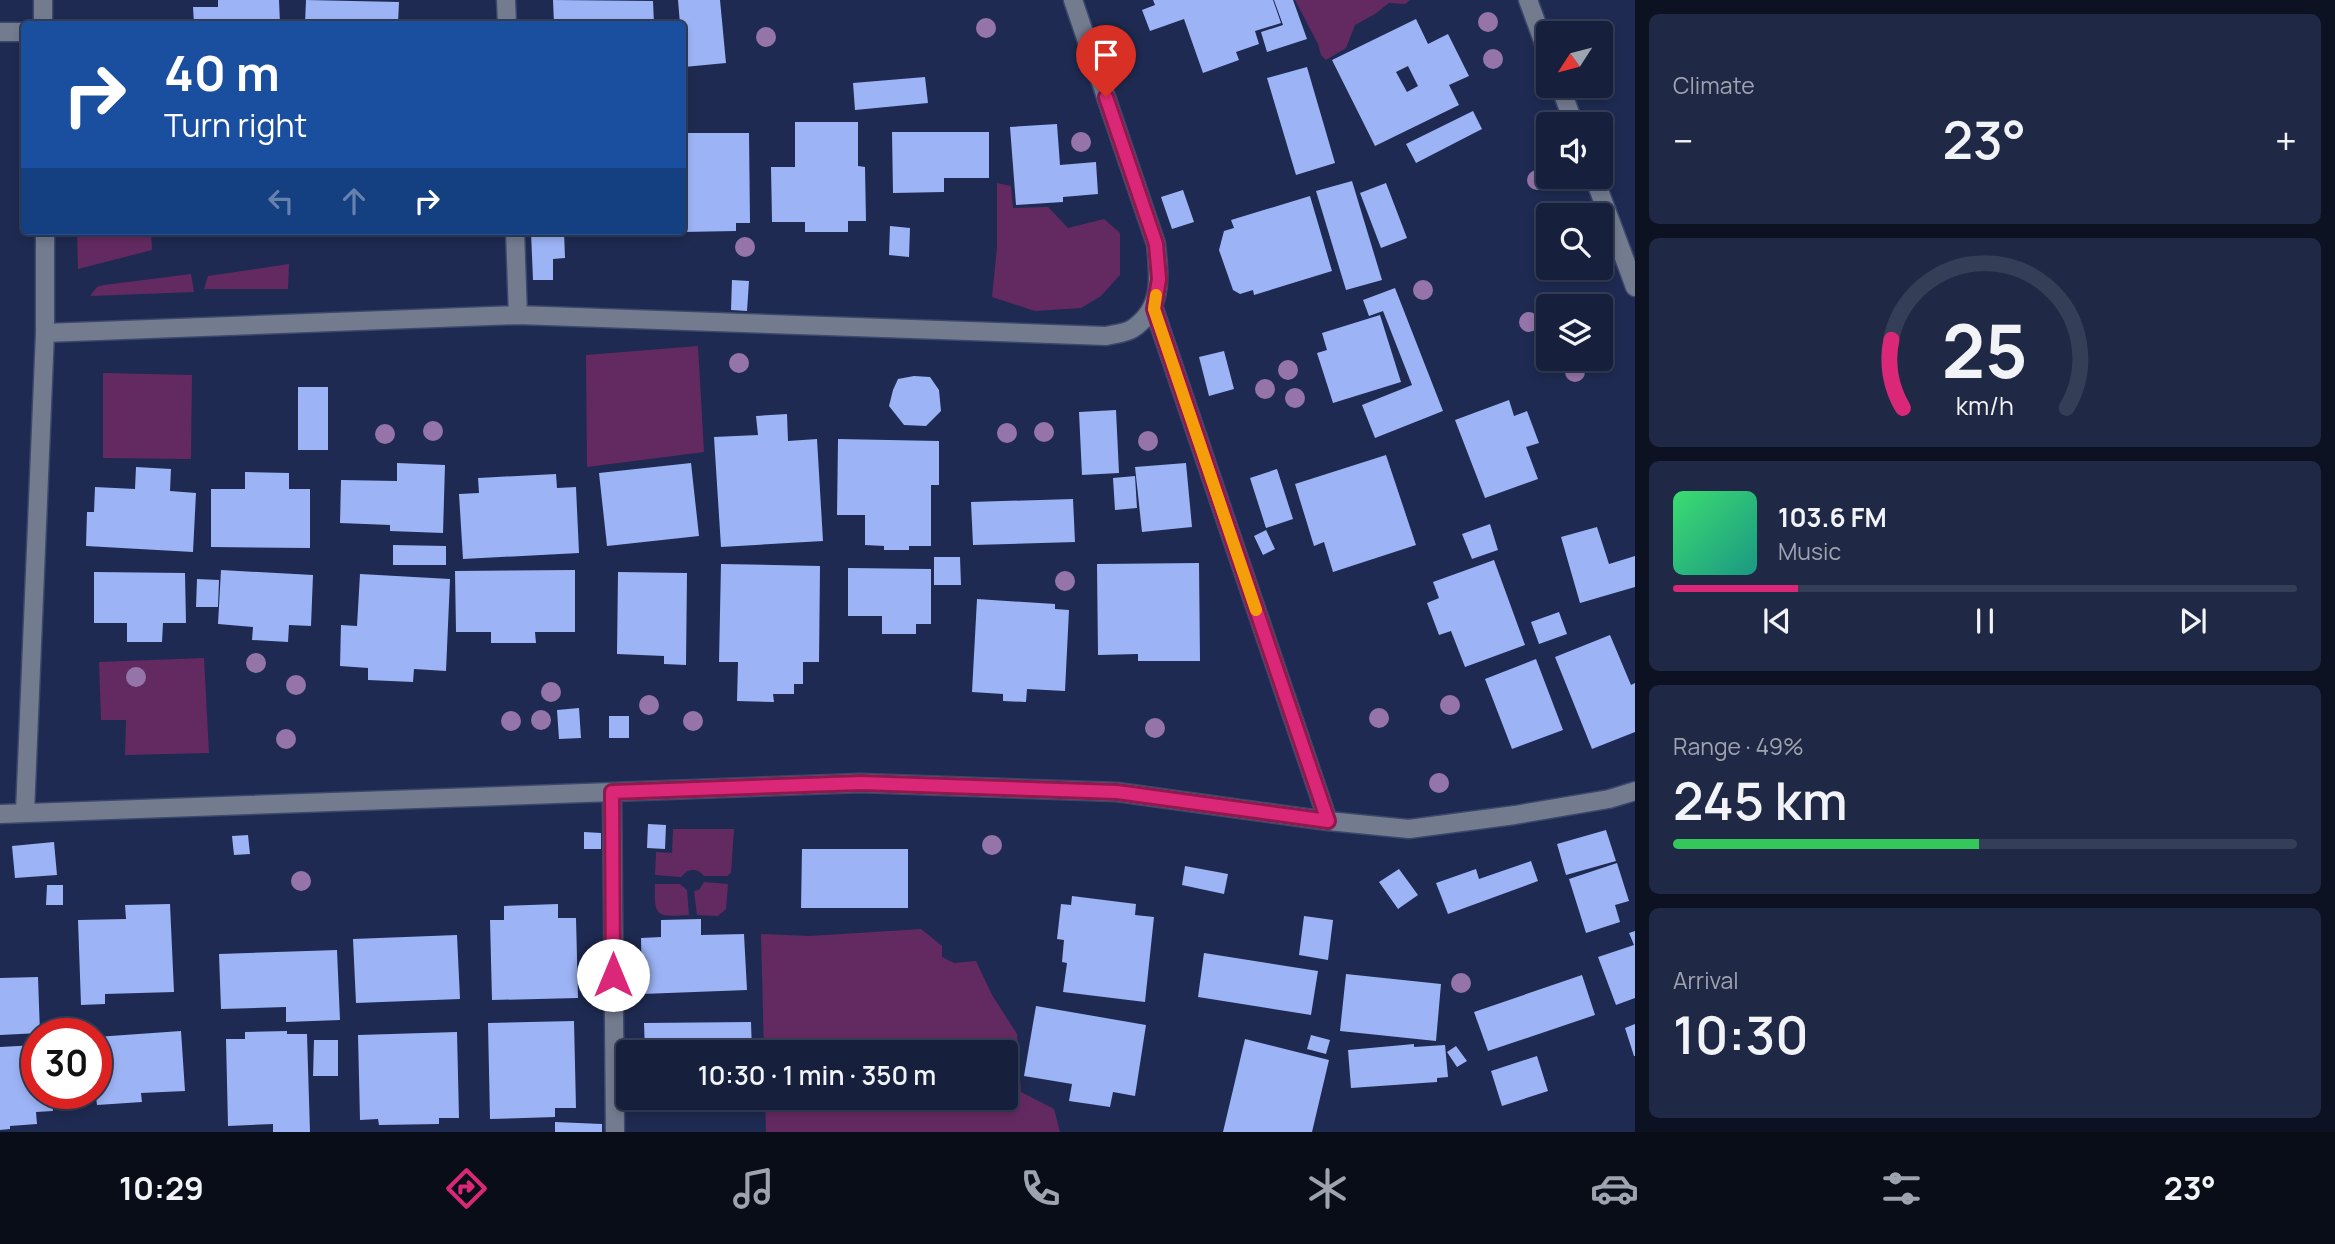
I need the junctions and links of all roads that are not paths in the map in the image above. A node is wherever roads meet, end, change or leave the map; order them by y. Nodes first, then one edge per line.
1 (43, 0) edge
2 (506, 0) edge
3 (1073, 0) edge
4 (1528, 0) edge
5 (43, 21) edge
6 (507, 21) edge
7 (1536, 22) edge
8 (0, 32) edge
9 (21, 32) edge
10 (1598, 189) edge
11 (44, 235) edge
12 (515, 235) edge
13 (1635, 287) edge
14 (1154, 309) junction
15 (518, 315) junction
16 (45, 333) junction
17 (1635, 791) edge
18 (612, 792) junction
19 (25, 812) junction
20 (0, 814) edge
21 (1328, 821) junction
22 (615, 1132) edge

1 - 5 street
2 - 6 street
3 - 14 street
4 - 7 street
8 - 9 street
10 - 13 street
11 - 16 street
12 - 15 street
14 - 15 street
14 - 21 street
15 - 16 street
16 - 19 street
17 - 21 street
18 - 19 street
18 - 21 street
18 - 22 street
19 - 20 street

